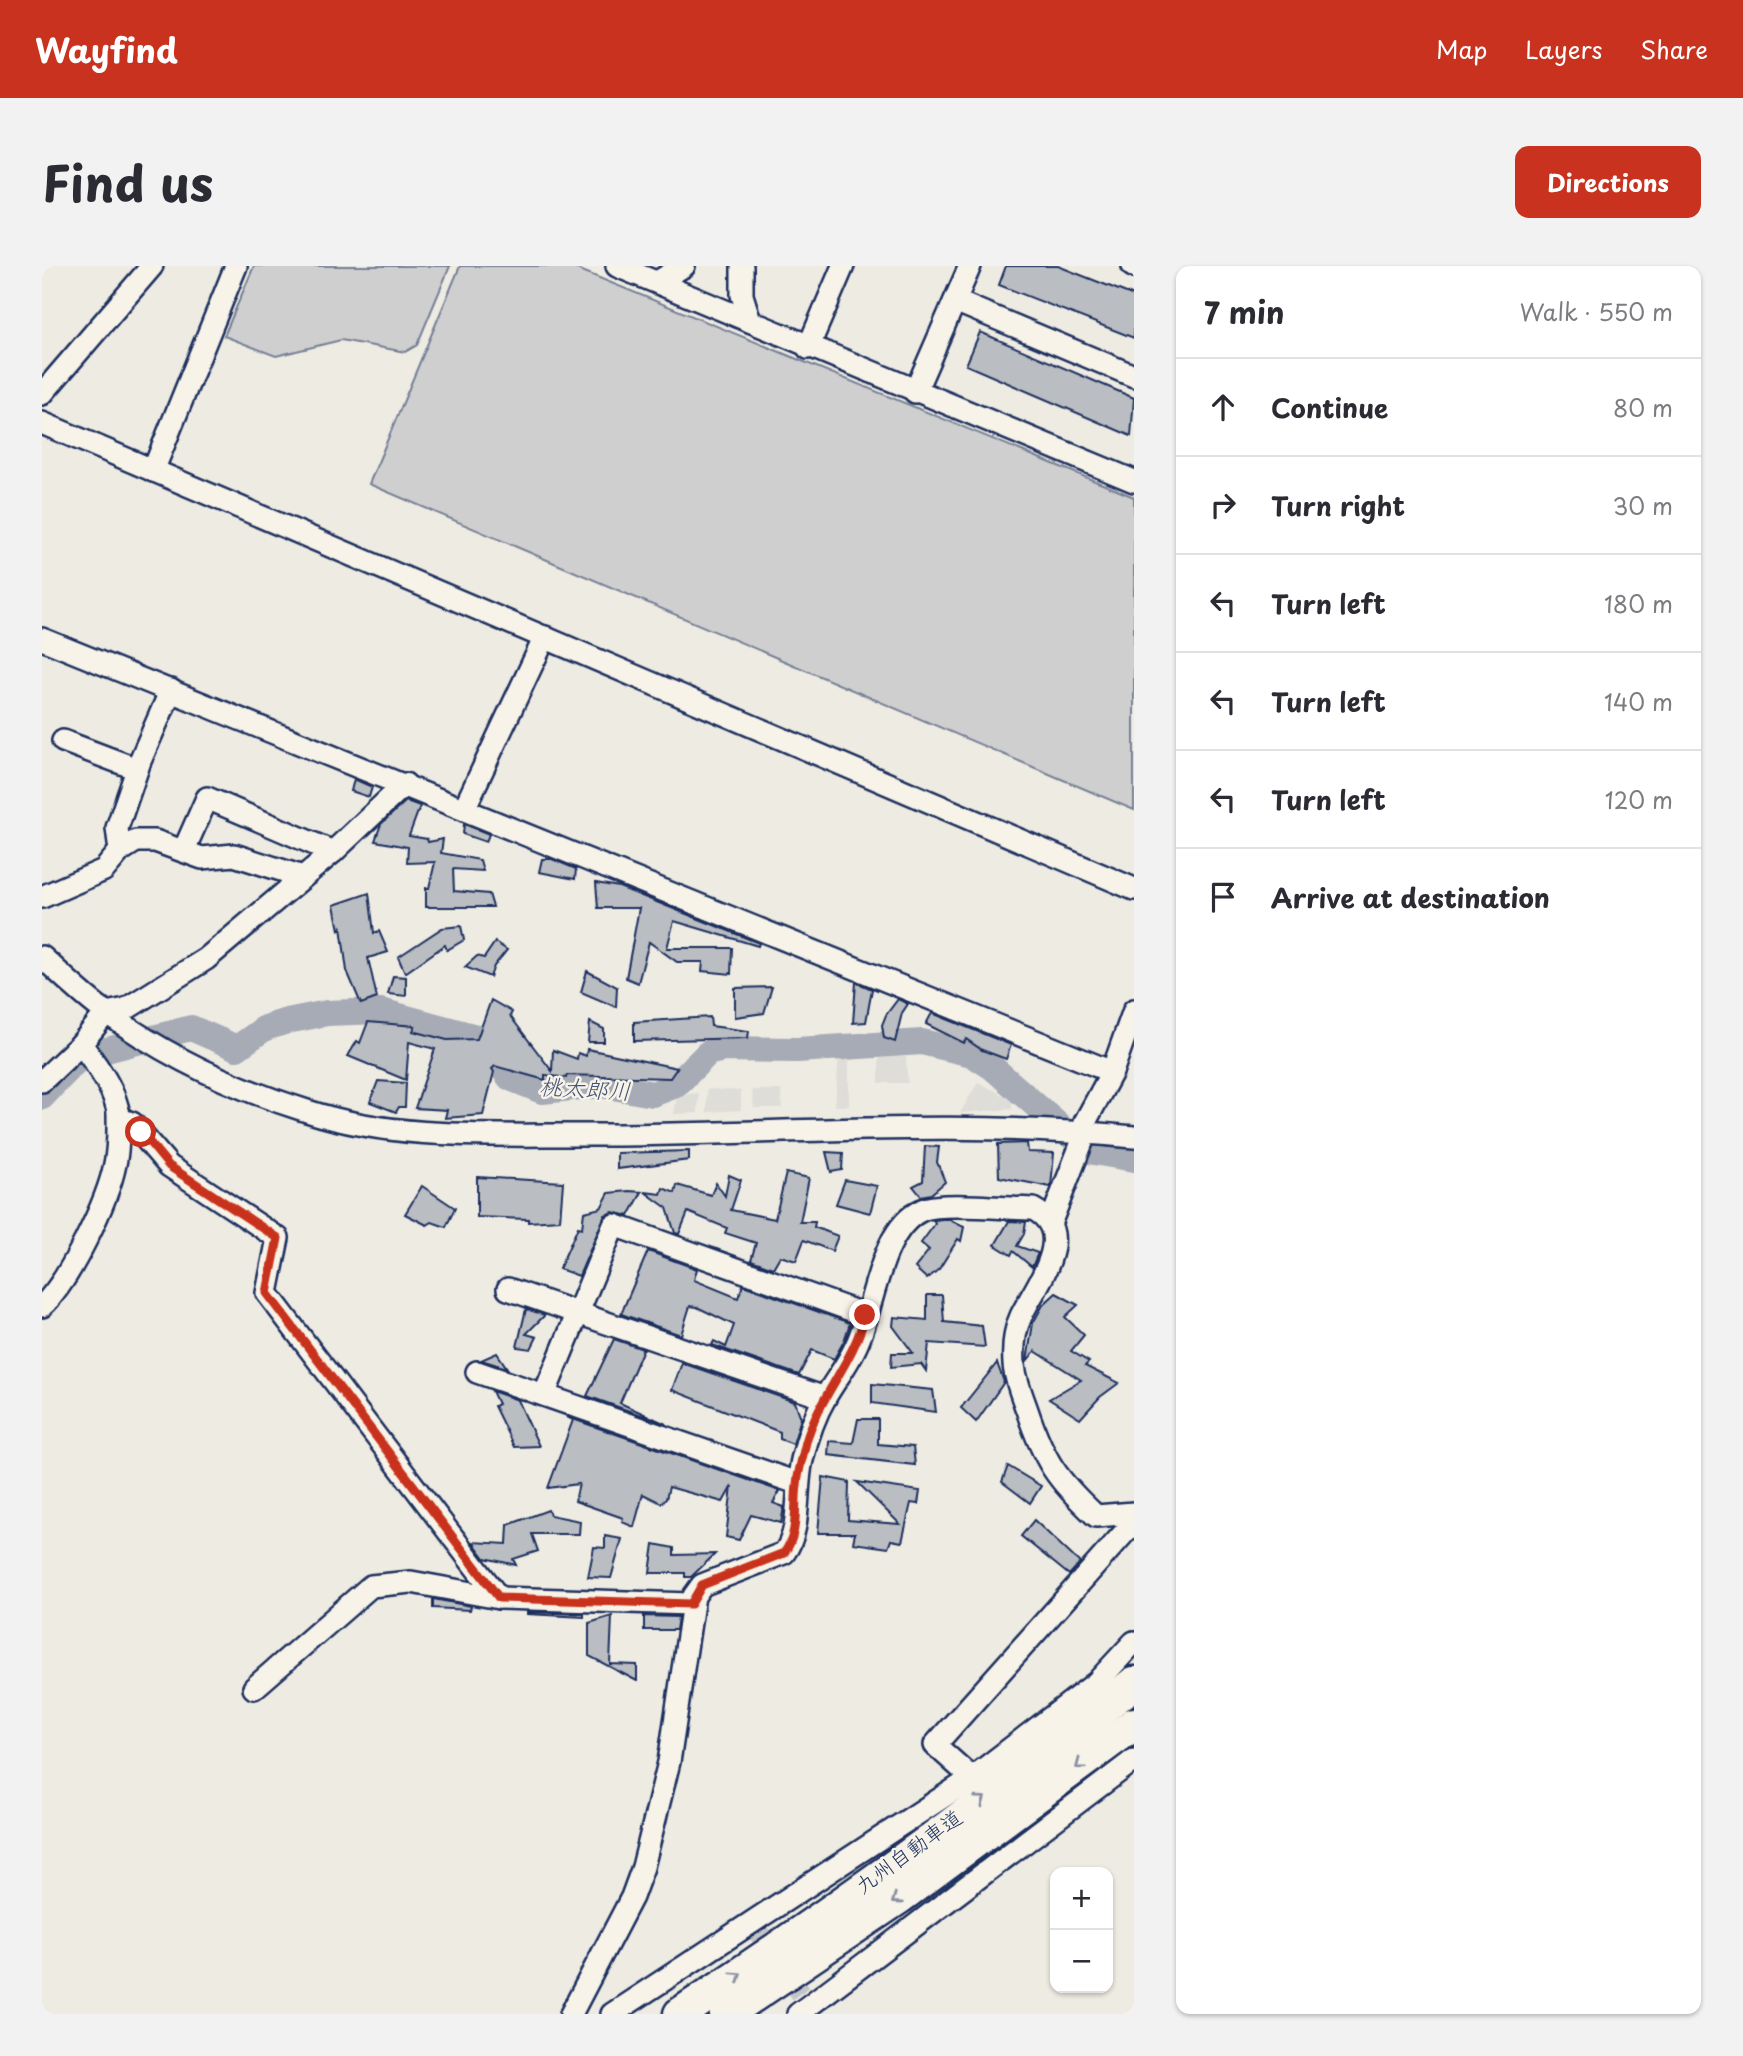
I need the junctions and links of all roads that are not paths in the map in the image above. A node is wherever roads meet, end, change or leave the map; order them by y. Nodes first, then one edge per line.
1 (152, 266) edge
2 (236, 266) edge
3 (617, 266) edge
4 (684, 266) edge
5 (742, 266) edge
6 (843, 266) edge
7 (970, 266) edge
8 (657, 282) junction
9 (955, 301) junction
10 (750, 321) junction
11 (808, 348) junction
12 (1134, 376) edge
13 (915, 393) junction
14 (42, 394) edge
15 (42, 423) edge
16 (153, 471) junction
17 (1134, 481) edge
18 (545, 637) junction
19 (42, 639) edge
20 (171, 690) junction
21 (63, 741) dead end
22 (137, 769) junction
23 (405, 784) junction
24 (464, 809) junction
25 (120, 850) junction
26 (184, 850) junction
27 (334, 852) junction
28 (303, 877) junction
29 (1134, 889) edge
30 (42, 897) edge
31 (42, 957) edge
32 (1134, 1010) edge
33 (106, 1013) junction
34 (81, 1044) junction
35 (1112, 1072) junction
36 (42, 1081) edge
37 (118, 1110) junction
38 (1086, 1132) junction
39 (1134, 1137) edge
40 (1050, 1224) junction
41 (508, 1289) dead end
42 (42, 1306) edge
43 (577, 1313) junction
44 (865, 1315) junction
45 (477, 1372) dead end
46 (544, 1395) junction
47 (825, 1398) junction
48 (797, 1483) junction
49 (1134, 1513) edge
50 (1134, 1522) edge
51 (499, 1598) junction
52 (691, 1604) junction
53 (1134, 1642) edge
54 (1134, 1683) edge
55 (254, 1688) dead end
56 (1134, 1724) edge
57 (1134, 1760) edge
58 (972, 1778) junction
59 (804, 2007) edge
60 (571, 2014) edge
61 (612, 2014) edge
62 (680, 2014) edge
63 (726, 2014) edge

1 - 14 street
2 - 16 street
3 - 8 street
4 - 8 street
5 - 10 street
6 - 11 street
7 - 9 street
8 - 10 street
9 - 12 street
9 - 13 street
10 - 11 street
11 - 13 street
13 - 17 street
15 - 16 street
16 - 18 street
18 - 24 street
18 - 29 street
19 - 20 street
20 - 22 street
20 - 23 street
21 - 22 street
22 - 25 street
23 - 24 street
23 - 27 street
24 - 35 street
25 - 26 street
25 - 30 street
26 - 27 street
26 - 28 street
27 - 28 street
28 - 33 street
31 - 33 street
32 - 35 street
33 - 34 street
33 - 38 street
34 - 36 street
34 - 37 street
35 - 38 street
37 - 42 street
37 - 51 street
38 - 39 street
38 - 40 street
40 - 44 street
40 - 49 street
41 - 43 street
43 - 44 street
43 - 46 street
43 - 47 street
44 - 47 street
45 - 46 street
46 - 48 street
47 - 48 street
48 - 52 street
50 - 58 street
51 - 52 street
51 - 55 street
52 - 60 street
53 - 58 street
62 -> 54 highway, 九州自動車道
56 -> 63 highway, 九州自動車道
57 - 59 street
58 - 61 street

